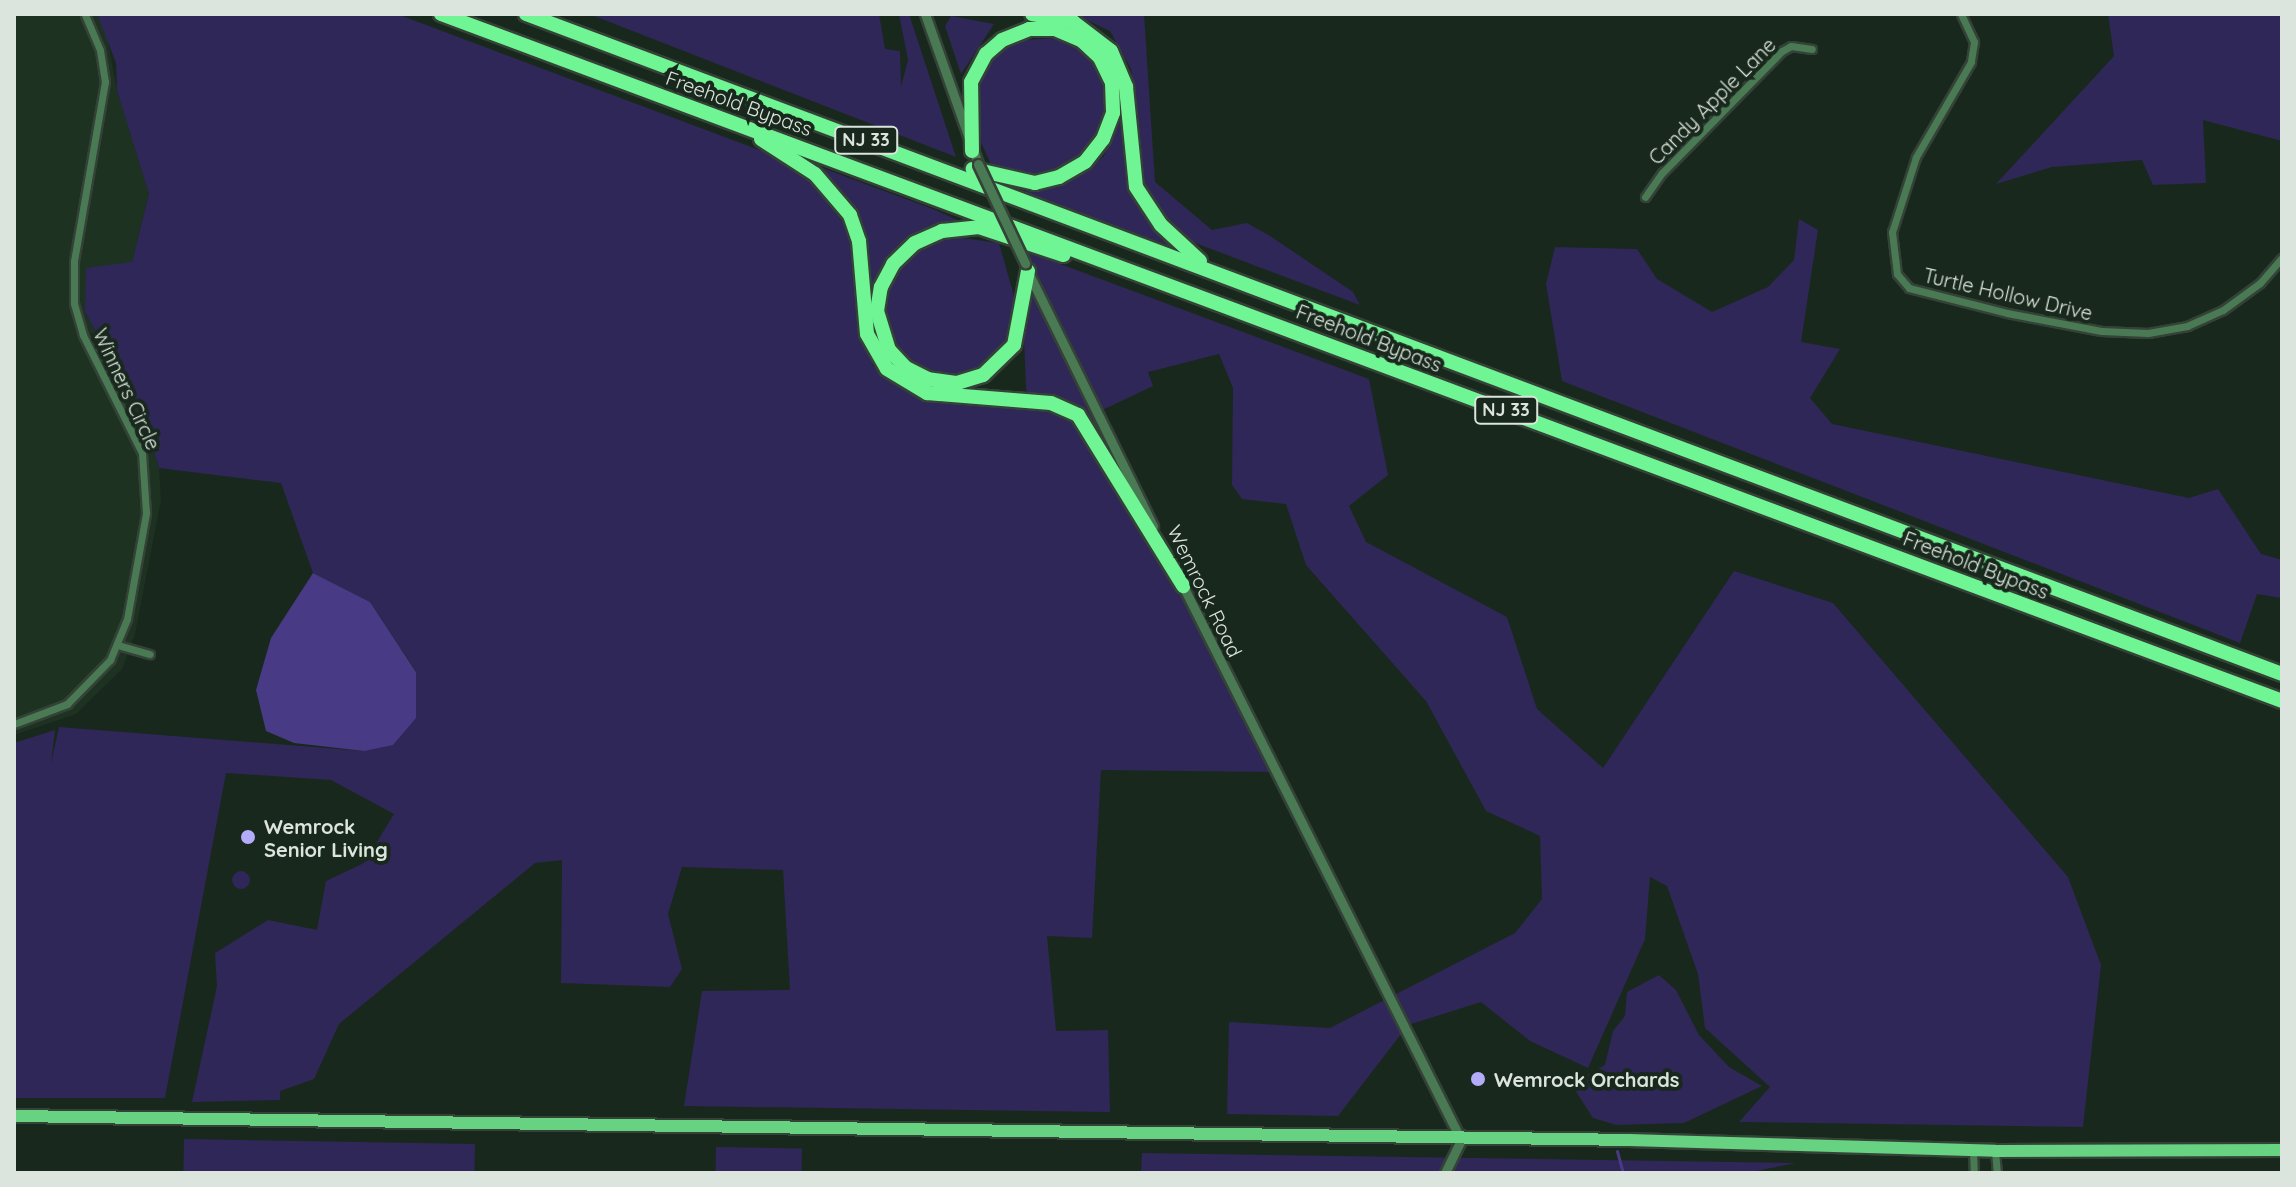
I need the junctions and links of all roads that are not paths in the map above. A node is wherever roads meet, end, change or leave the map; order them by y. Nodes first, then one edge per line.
1 (85, 14) edge
2 (441, 14) edge
3 (526, 14) edge
4 (925, 14) edge
5 (1032, 14) edge
6 (1961, 14) edge
7 (1812, 49) dead end
8 (770, 104) junction
9 (728, 122) junction
10 (975, 158) junction
11 (1645, 197) dead end
12 (2282, 258) edge
13 (1026, 267) junction
14 (1207, 267) junction
15 (1174, 286) junction
16 (1183, 586) junction
17 (118, 645) junction
18 (150, 654) dead end
19 (2282, 674) edge
20 (2282, 701) edge
21 (14, 724) edge
22 (14, 1116) edge
23 (1461, 1140) junction
24 (1973, 1150) junction
25 (2282, 1150) edge
26 (1995, 1151) junction
27 (1445, 1173) edge
28 (1974, 1173) edge
29 (1997, 1173) edge

1 - 17 street, Winners Circle
2 - 9 highway, Freehold Bypass / NJ 33
3 - 8 highway, Freehold Bypass / NJ 33
4 - 10 street, Wemrock Road
5 - 14 highway
6 - 12 street, Turtle Hollow Drive
7 - 11 street, Candy Apple Lane
8 - 10 highway
8 - 14 highway, Freehold Bypass / NJ 33
9 - 15 highway, Freehold Bypass / NJ 33
9 - 16 highway
10 - 13 street, Wemrock Road, bridge
13 - 15 highway
13 - 16 street, Wemrock Road
14 - 19 highway, Freehold Bypass / NJ 33
15 - 20 highway, Freehold Bypass / NJ 33
16 - 23 street, Wemrock Road
17 - 18 street
17 - 21 street, Winners Circle
22 - 23 main road
23 - 24 main road
23 - 27 street
24 - 26 main road
24 - 28 street
25 - 26 main road
26 - 29 street

